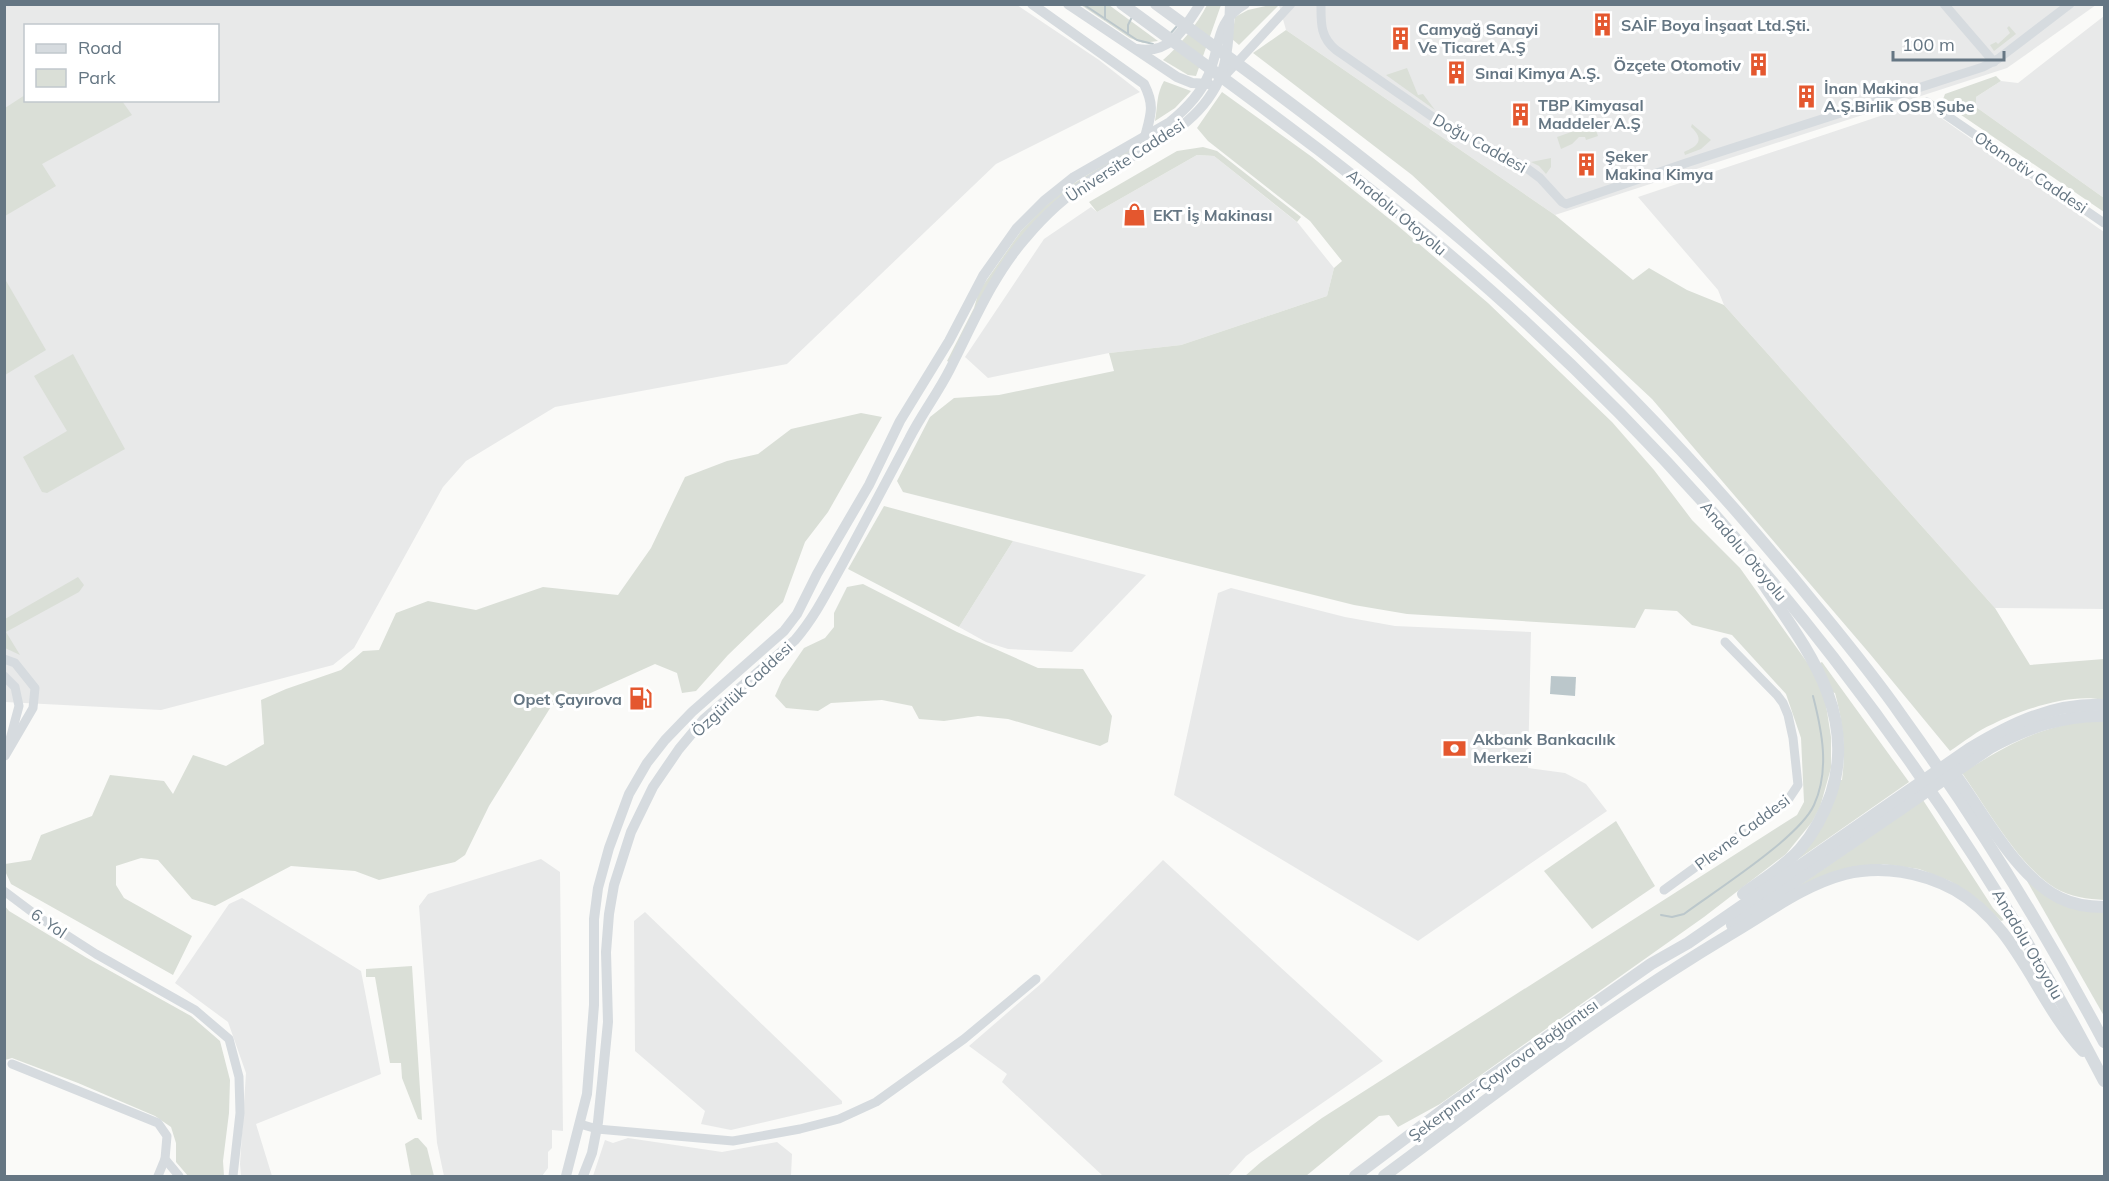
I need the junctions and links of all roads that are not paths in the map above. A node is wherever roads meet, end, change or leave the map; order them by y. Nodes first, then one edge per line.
1 (1032, 4) edge
2 (1068, 4) edge
3 (1122, 4) edge
4 (1156, 4) edge
5 (1200, 4) edge
6 (1245, 4) edge
7 (1291, 4) edge
8 (1944, 4) edge
9 (2070, 4) edge
10 (1322, 5) edge
11 (1230, 10) edge
12 (1131, 47) junction
13 (1994, 62) junction
14 (1218, 82) junction
15 (1204, 85) junction
16 (1927, 102) dead end
17 (1145, 136) junction
18 (2104, 223) edge
19 (882, 490) joint
20 (864, 493) joint
21 (1729, 531) junction
22 (1725, 642) dead end
23 (4, 659) edge
24 (4, 676) edge
25 (2104, 705) edge
26 (1901, 714) junction
27 (2104, 716) edge
28 (1971, 754) junction
29 (5, 757) edge
30 (1904, 799) junction
31 (1664, 890) dead end
32 (4, 891) edge
33 (2104, 907) edge
34 (1652, 964) junction
35 (1036, 979) dead end
36 (1592, 1025) junction
37 (2104, 1042) edge
38 (12, 1064) dead end
39 (2097, 1065) junction
40 (2104, 1081) edge
41 (580, 1124) junction
42 (597, 1129) junction
43 (165, 1159) junction
44 (158, 1176) edge
45 (179, 1176) edge
46 (233, 1176) edge
47 (566, 1176) edge
48 (583, 1176) edge
49 (1355, 1176) edge
50 (1384, 1176) edge

1 - 17 main road
2 - 12 main road
3 - 21 highway, Anadolu Otoyolu
4 - 26 highway, Anadolu Otoyolu
5 - 12 main road
6 - 11 main road
7 - 14 street
8 - 13 street
9 - 13 street, Doğu Caddesi
10 - 13 street, Doğu Caddesi
11 - 14 main road, Üniversite Caddesi
11 - 15 main road, Üniversite Caddesi
12 - 15 main road
14 - 15 main road
14 - 19 main road, Üniversite Caddesi
15 - 17 main road, Üniversite Caddesi
16 - 18 street, Otomotiv Caddesi
17 - 20 main road, Üniversite Caddesi
19 - 42 main road, Özgürlük Caddesi
20 - 41 main road, Özgürlük Caddesi
21 - 34 highway
21 - 39 highway, Anadolu Otoyolu
22 - 31 street, Plevne Caddesi
23 - 29 street
24 - 29 street
25 - 28 highway
26 - 33 highway
26 - 37 highway, Anadolu Otoyolu
27 - 28 highway
28 - 30 highway
30 - 34 highway
30 - 36 highway
32 - 46 street, 6. Yol
34 - 49 highway, Şekerpınar-Çayırova Bağlantısı
35 - 42 street
36 - 39 highway
36 - 50 highway, Şekerpınar-Çayırova Bağlantısı
38 - 43 street
39 - 40 highway, Anadolu Otoyolu
41 - 42 street
41 - 47 main road, Özgürlük Caddesi
42 - 48 main road, Özgürlük Caddesi
43 - 44 street
43 - 45 street

